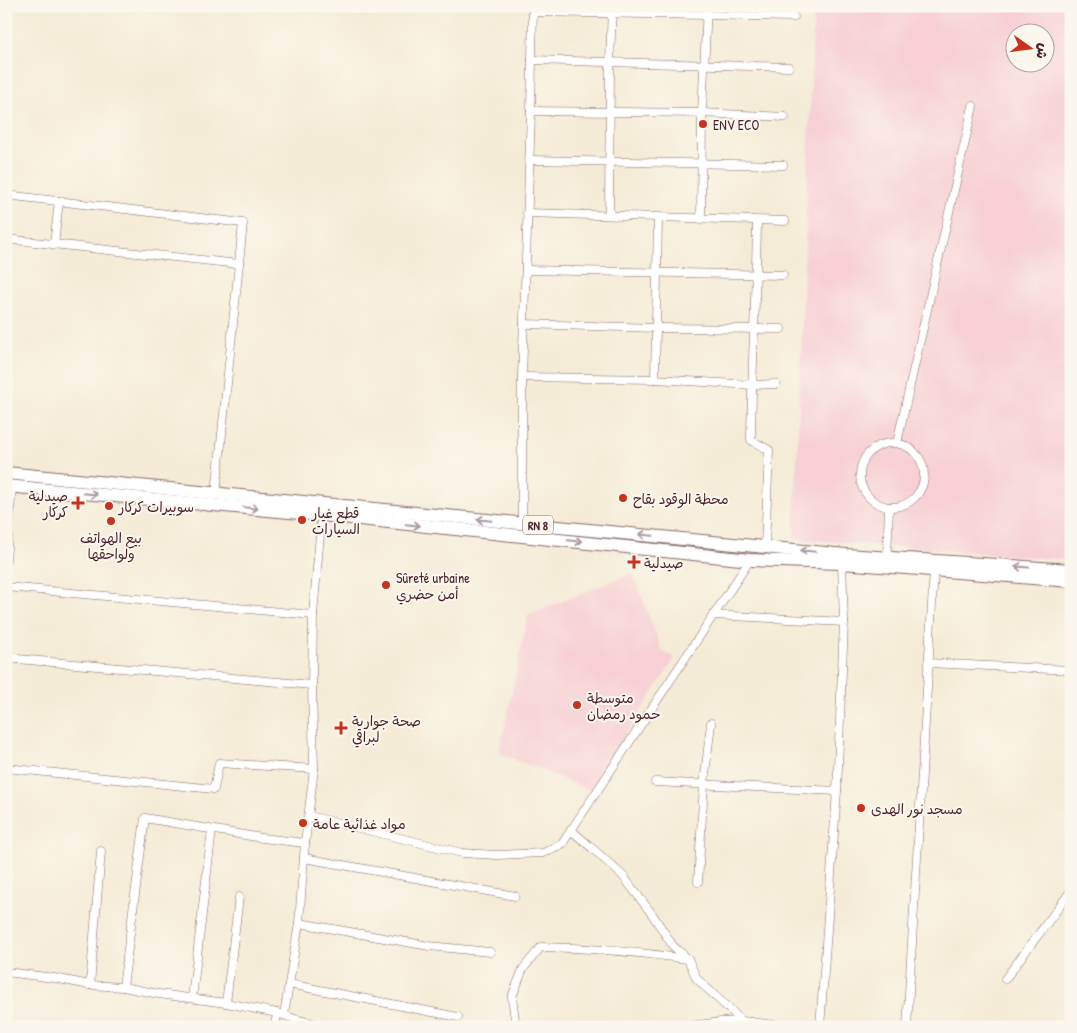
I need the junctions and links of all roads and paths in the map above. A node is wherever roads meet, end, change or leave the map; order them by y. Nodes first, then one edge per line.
1 (533, 9) edge
2 (612, 10) edge
3 (707, 10) edge
4 (794, 18) dead end
5 (532, 60) junction
6 (610, 63) junction
7 (704, 64) junction
8 (789, 68) dead end
9 (973, 106) dead end
10 (531, 111) junction
11 (610, 112) junction
12 (702, 113) junction
13 (785, 117) dead end
14 (530, 160) junction
15 (610, 162) junction
16 (702, 164) junction
17 (783, 165) dead end
18 (6, 195) edge
19 (59, 201) junction
20 (527, 214) junction
21 (609, 215) junction
22 (658, 218) junction
23 (701, 219) junction
24 (757, 221) junction
25 (785, 221) dead end
26 (6, 239) edge
27 (54, 244) junction
28 (239, 264) junction
29 (526, 270) junction
30 (657, 272) junction
31 (756, 275) junction
32 (783, 275) dead end
33 (524, 324) junction
34 (657, 328) junction
35 (781, 329) dead end
36 (755, 330) junction
37 (522, 377) junction
38 (655, 379) junction
39 (776, 384) dead end
40 (752, 385) junction
41 (897, 443) junction
42 (6, 473) edge
43 (9, 486) edge
44 (216, 494) junction
45 (889, 507) junction
46 (322, 510) junction
47 (522, 524) junction
48 (765, 546) junction
49 (887, 557) junction
50 (844, 559) junction
51 (6, 560) edge
52 (750, 560) junction
53 (934, 570) junction
54 (1071, 570) edge
55 (1071, 581) edge
56 (6, 587) edge
57 (713, 615) junction
58 (313, 616) junction
59 (844, 622) junction
60 (6, 658) edge
61 (928, 663) junction
62 (1071, 670) edge
63 (312, 685) junction
64 (711, 723) dead end
65 (6, 768) edge
66 (314, 769) junction
67 (656, 782) dead end
68 (704, 784) junction
69 (837, 791) junction
70 (309, 816) junction
71 (212, 830) junction
72 (571, 830) junction
73 (305, 843) junction
74 (101, 851) dead end
75 (304, 858) junction
76 (698, 882) dead end
77 (1071, 891) edge
78 (515, 896) dead end
79 (239, 897) dead end
80 (298, 923) junction
81 (490, 952) dead end
82 (688, 959) junction
83 (6, 972) edge
84 (1005, 979) dead end
85 (288, 984) junction
86 (90, 985) junction
87 (123, 987) junction
88 (192, 998) junction
89 (226, 1003) junction
90 (281, 1014) junction
91 (458, 1017) dead end
92 (742, 1021) junction
93 (721, 1024) edge
94 (275, 1027) edge
95 (329, 1027) edge
96 (516, 1027) edge
97 (683, 1027) edge
98 (792, 1027) edge
99 (820, 1027) edge
100 (907, 1027) edge

1 - 2 street
1 - 5 street
2 - 3 street
2 - 6 street
3 - 4 street
3 - 7 street
5 - 6 street
5 - 10 street
6 - 7 street
6 - 11 street
7 - 8 street
7 - 12 street
9 - 41 street
10 - 11 street
10 - 14 street
11 - 12 street
11 - 15 street
12 - 13 street
12 - 16 street
14 - 15 street
14 - 20 street
15 - 16 street
15 - 21 street
16 - 17 street
16 - 23 street
18 - 19 street
19 - 27 street
19 - 28 street
20 - 21 street
20 - 29 street
21 - 22 street
22 - 23 street
22 - 30 street
23 - 24 street
24 - 25 street
24 - 31 street
26 - 27 street
27 - 28 street
28 - 44 street
29 - 30 street
29 - 33 street
30 - 31 street
30 - 34 street
31 - 32 street
31 - 36 street
33 - 34 street
33 - 37 street
34 - 36 street
34 - 38 street
35 - 36 street
36 - 40 street
37 - 38 street
37 - 47 street
38 - 40 street
39 - 40 street
40 - 48 street
41 - 45 street
41 - 45 street
42 - 44 main road, RN 8
43 -> 46 main road, RN 8
43 - 51 street
44 - 46 main road, RN 8
45 - 49 street
47 -> 46 main road, RN 8
46 -> 52 main road, RN 8
46 - 58 street
48 -> 47 main road, RN 8
50 -> 48 main road, RN 8
49 - 50 main road, RN 8
54 -> 49 main road, RN 8
50 - 52 main road, RN 8
50 - 53 main road, RN 8
50 - 59 street
52 - 57 street
53 - 55 main road, RN 8
53 - 61 street
56 - 58 street
57 - 59 street
57 - 72 street
58 - 63 street
59 - 69 street
60 - 63 street
61 - 62 street
61 - 100 street
63 - 66 street
64 - 68 street
65 - 66 street
66 - 70 street
67 - 68 street
68 - 69 street
68 - 76 street
69 - 99 street
70 - 72 street
70 - 73 street
71 - 73 street
71 - 87 street
71 - 88 street
72 - 82 street
73 - 75 street
74 - 86 street
75 - 78 street
75 - 80 street
77 - 84 street
79 - 89 street
80 - 81 street
80 - 85 street
82 - 92 street
82 - 96 street
83 - 86 street
85 - 90 street
85 - 91 street
86 - 87 street
87 - 88 street
88 - 89 street
89 - 90 street
90 - 94 street
90 - 95 street
92 - 93 street
92 - 98 street
93 - 97 street

